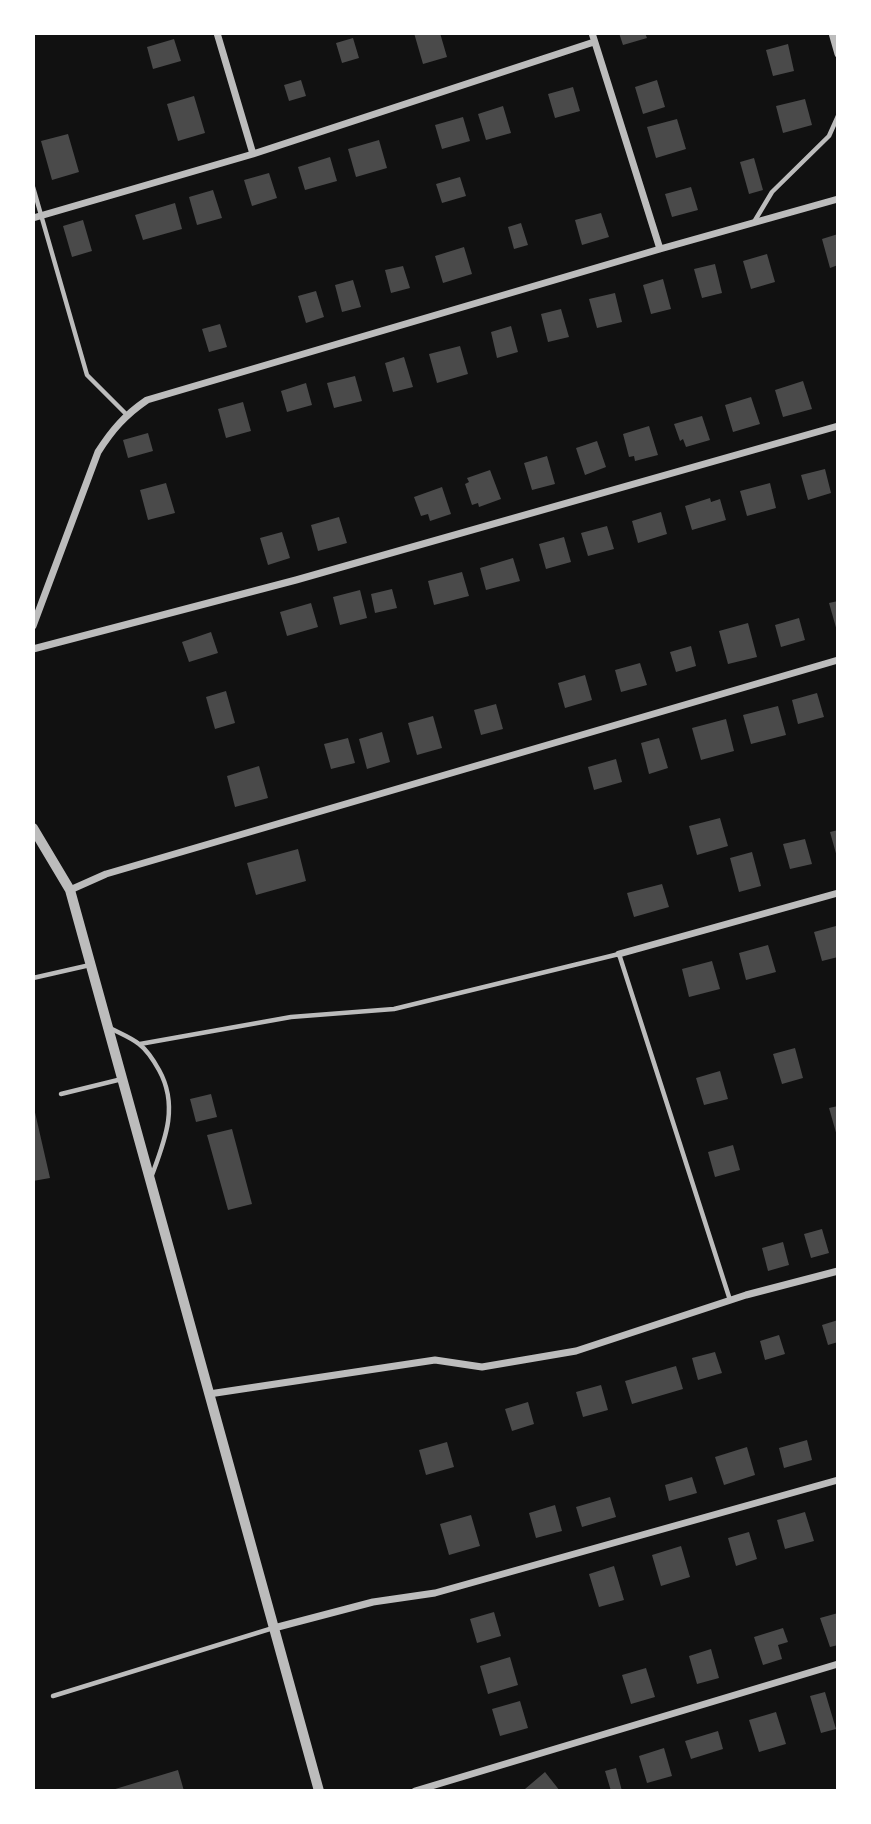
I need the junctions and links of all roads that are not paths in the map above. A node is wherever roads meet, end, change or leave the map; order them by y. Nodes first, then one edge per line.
1 (217, 33) edge
2 (592, 33) edge
3 (832, 33) edge
4 (594, 42) junction
5 (838, 54) edge
6 (838, 116) edge
7 (253, 154) junction
8 (33, 187) edge
9 (838, 199) edge
10 (37, 217) edge
11 (754, 223) junction
12 (660, 249) junction
13 (127, 414) junction
14 (838, 426) edge
15 (33, 626) edge
16 (33, 649) edge
17 (838, 660) edge
18 (33, 828) edge
19 (71, 890) junction
20 (838, 893) edge
21 (619, 954) junction
22 (91, 965) junction
23 (33, 978) edge
24 (108, 1027) junction
25 (140, 1044) junction
26 (122, 1079) junction
27 (61, 1094) dead end
28 (150, 1179) junction
29 (838, 1272) edge
30 (730, 1300) junction
31 (209, 1394) junction
32 (838, 1480) edge
33 (274, 1628) junction
34 (838, 1664) edge
35 (53, 1696) dead end
36 (318, 1791) edge
37 (415, 1791) edge

1 - 7 street
2 - 4 street
3 - 5 street
4 - 7 street
4 - 12 street
6 - 11 lane
7 - 10 street
8 - 10 lane
9 - 11 street
10 - 13 lane
11 - 12 street
12 - 13 street
13 - 15 street
14 - 16 street
17 - 19 street
18 - 19 street
19 - 22 street
20 - 21 street
21 - 25 lane
21 - 30 lane
22 - 23 lane
22 - 24 street
24 - 25 lane
24 - 26 street
25 - 28 lane
26 - 27 lane
26 - 28 street
28 - 31 street
29 - 30 street
30 - 31 street
31 - 33 street
32 - 33 street
33 - 35 lane
33 - 36 street
34 - 37 street

